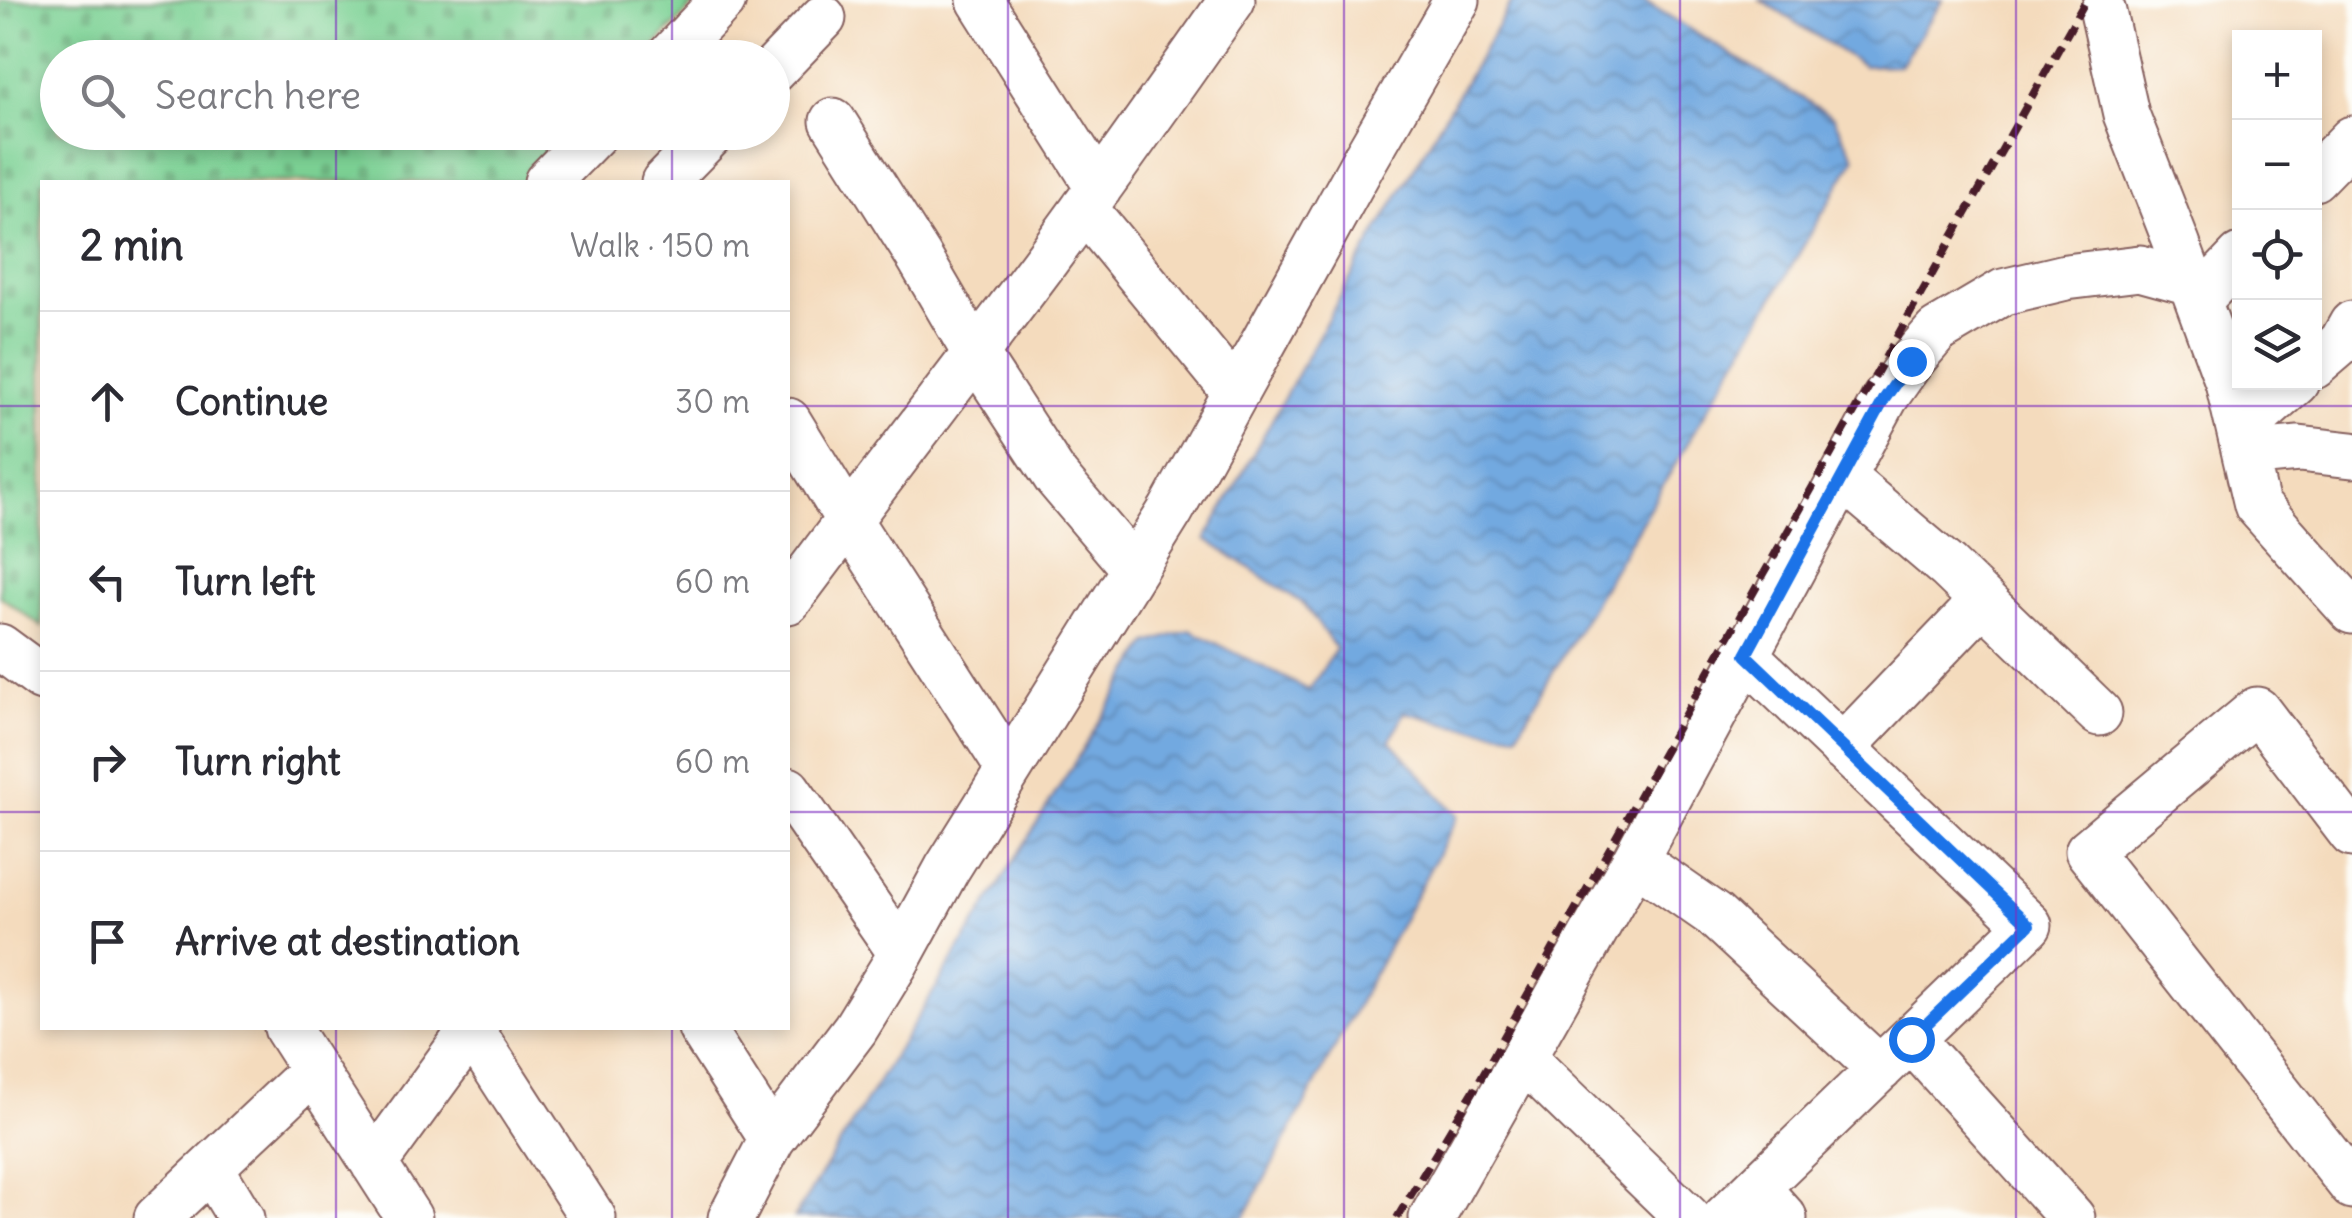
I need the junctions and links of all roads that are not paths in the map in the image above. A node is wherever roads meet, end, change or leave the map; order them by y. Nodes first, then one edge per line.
1 (724, 0) edge
2 (980, 0) edge
3 (1232, 0) edge
4 (1457, 0) edge
5 (2103, 12) dead end
6 (823, 18) dead end
7 (685, 40) edge
8 (790, 52) edge
9 (833, 121) dead end
10 (2352, 139) edge
11 (579, 150) edge
12 (695, 150) edge
13 (2322, 170) edge
14 (550, 180) edge
15 (666, 180) edge
16 (1091, 198) junction
17 (2232, 263) edge
18 (2195, 292) junction
19 (2352, 324) edge
20 (975, 353) junction
21 (2322, 359) edge
22 (2289, 390) edge
23 (1236, 392) junction
24 (790, 424) edge
25 (2242, 443) junction
26 (2352, 456) edge
27 (1842, 477) junction
28 (848, 519) junction
29 (1134, 569) junction
30 (790, 598) edge
31 (1983, 601) junction
32 (2352, 611) edge
33 (0, 647) edge
34 (1746, 655) junction
35 (40, 677) edge
36 (2099, 713) dead end
37 (1842, 748) junction
38 (1009, 769) junction
39 (790, 793) edge
40 (2352, 834) edge
41 (1635, 860) junction
42 (900, 953) junction
43 (288, 1030) edge
44 (471, 1030) edge
45 (473, 1030) edge
46 (702, 1030) edge
47 (1895, 1054) junction
48 (1523, 1058) junction
49 (314, 1070) junction
50 (772, 1139) junction
51 (374, 1164) junction
52 (210, 1168) junction
53 (2352, 1186) edge
54 (1755, 1208) edge
55 (157, 1218) edge
56 (240, 1218) edge
57 (409, 1218) edge
58 (593, 1218) edge
59 (731, 1218) edge
60 (1432, 1218) edge
61 (1688, 1218) edge
62 (2072, 1218) edge

1 - 7 street
2 - 16 street
3 - 16 street
4 - 23 street
5 - 18 street
6 - 8 street
9 - 20 street
10 - 13 street
11 - 14 street
12 - 15 street
16 - 20 street
16 - 23 street
17 - 18 street
18 - 25 street
18 - 27 street
19 - 21 street
20 - 28 street
20 - 29 street
22 - 25 street
23 - 29 street
24 - 28 street
25 - 26 street
25 - 32 street
27 - 31 street
27 - 34 street
28 - 30 street
28 - 38 street
29 - 38 street
31 - 36 street
31 - 37 street
33 - 35 street
34 - 37 street
34 - 41 street
37 - 47 street
38 - 42 street
39 - 42 street
40 - 53 street
41 - 47 street
41 - 48 street
42 - 50 street
43 - 49 street
44 - 51 street
45 - 58 street
46 - 50 street
47 - 54 street
47 - 62 street
48 - 60 street
48 - 61 street
49 - 51 street
49 - 52 street
50 - 59 street
51 - 57 street
52 - 55 street
52 - 56 street

